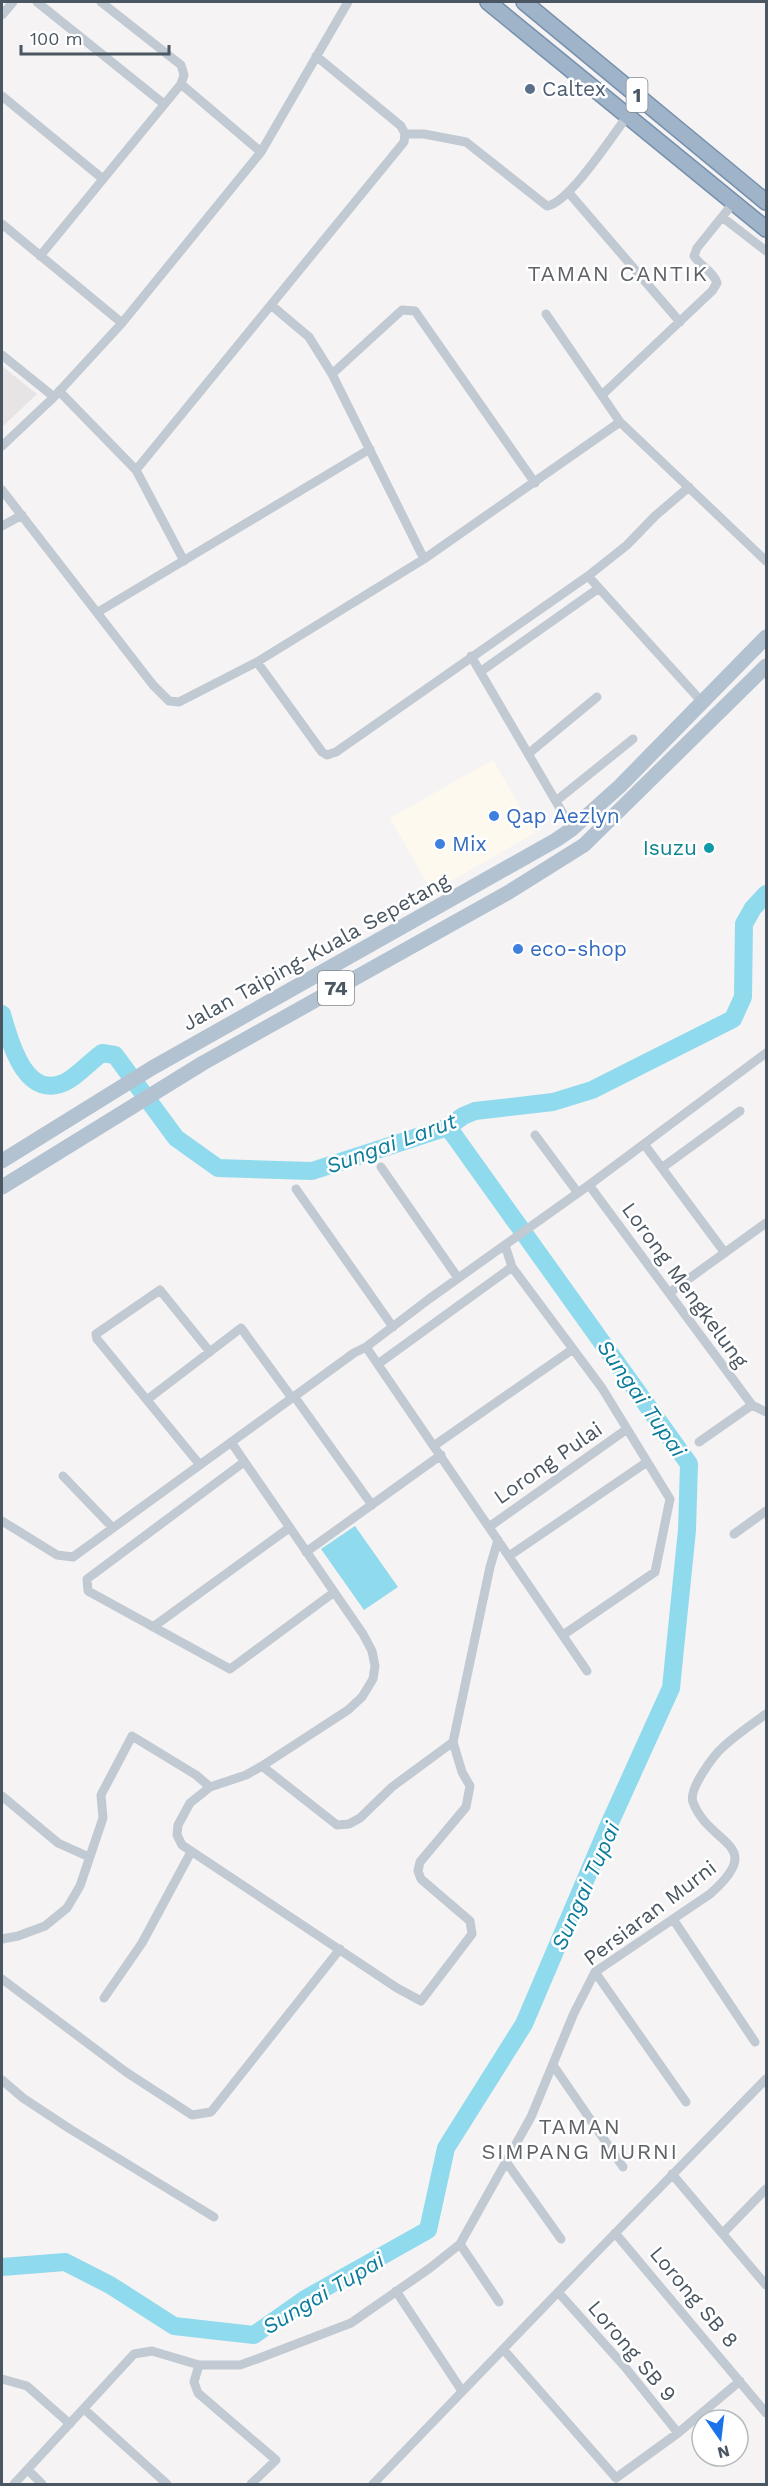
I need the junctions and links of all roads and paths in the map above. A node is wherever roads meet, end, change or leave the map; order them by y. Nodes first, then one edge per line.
1 (13, 2) edge
2 (37, 2) edge
3 (101, 2) edge
4 (348, 2) edge
5 (488, 2) edge
6 (524, 2) edge
7 (2, 15) edge
8 (316, 56) junction
9 (181, 84) junction
10 (2, 96) edge
11 (164, 104) junction
12 (628, 115) junction
13 (405, 134) junction
14 (261, 152) junction
15 (103, 179) junction
16 (569, 193) junction
17 (734, 202) junction
18 (766, 202) edge
19 (722, 217) junction
20 (2, 225) edge
21 (766, 229) edge
22 (766, 251) edge
23 (40, 256) junction
24 (271, 305) junction
25 (546, 314) dead end
26 (680, 322) junction
27 (122, 323) junction
28 (2, 356) edge
29 (332, 374) junction
30 (56, 394) junction
31 (602, 395) junction
32 (620, 422) junction
33 (2, 446) edge
34 (369, 449) junction
35 (136, 470) junction
36 (535, 483) junction
37 (689, 487) junction
38 (2, 490) edge
39 (22, 515) junction
40 (2, 526) edge
41 (424, 559) junction
42 (184, 561) junction
43 (766, 561) edge
44 (588, 576) junction
45 (599, 588) junction
46 (98, 612) junction
47 (766, 637) edge
48 (471, 656) junction
49 (257, 662) junction
50 (766, 666) edge
51 (480, 672) junction
52 (597, 697) dead end
53 (702, 702) junction
54 (633, 739) dead end
55 (528, 754) junction
56 (556, 801) junction
57 (572, 829) junction
58 (766, 1053) edge
59 (740, 1111) dead end
60 (535, 1135) dead end
61 (644, 1144) junction
62 (2, 1161) edge
63 (381, 1167) dead end
64 (663, 1167) junction
65 (590, 1185) junction
66 (2, 1187) edge
67 (296, 1189) dead end
68 (578, 1193) junction
69 (766, 1223) edge
70 (505, 1245) junction
71 (725, 1253) junction
72 (512, 1267) junction
73 (458, 1278) junction
74 (669, 1293) junction
75 (393, 1327) junction
76 (366, 1347) junction
77 (573, 1349) junction
78 (210, 1352) junction
79 (378, 1364) junction
80 (293, 1397) junction
81 (148, 1399) junction
82 (752, 1406) junction
83 (766, 1412) edge
84 (627, 1429) junction
85 (231, 1442) junction
86 (699, 1442) dead end
87 (435, 1445) junction
88 (441, 1455) junction
89 (244, 1462) junction
90 (647, 1462) junction
91 (200, 1465) junction
92 (63, 1476) dead end
93 (372, 1505) junction
94 (766, 1511) edge
95 (2, 1521) edge
96 (489, 1527) junction
97 (113, 1528) junction
98 (289, 1528) junction
99 (734, 1534) dead end
100 (498, 1540) junction
101 (306, 1552) junction
102 (509, 1556) junction
103 (333, 1593) junction
104 (153, 1627) junction
105 (563, 1635) junction
106 (587, 1671) dead end
107 (766, 1714) edge
108 (453, 1742) junction
109 (262, 1766) junction
110 (210, 1787) junction
111 (2, 1796) edge
112 (191, 1852) junction
113 (89, 1857) junction
114 (673, 1919) junction
115 (2, 1939) edge
116 (340, 1949) junction
117 (595, 1972) junction
118 (2, 1979) edge
119 (104, 1998) dead end
120 (755, 2042) dead end
121 (553, 2066) junction
122 (766, 2079) edge
123 (2, 2080) edge
124 (686, 2102) dead end
125 (507, 2163) junction
126 (623, 2166) dead end
127 (672, 2174) junction
128 (766, 2189) edge
129 (214, 2217) dead end
130 (615, 2233) junction
131 (723, 2233) junction
132 (561, 2239) dead end
133 (460, 2244) junction
134 (766, 2284) edge
135 (396, 2291) junction
136 (558, 2292) junction
137 (499, 2302) dead end
138 (503, 2349) junction
139 (200, 2365) junction
140 (2, 2379) edge
141 (740, 2381) junction
142 (462, 2391) junction
143 (84, 2409) junction
144 (766, 2413) edge
145 (70, 2424) junction
146 (678, 2433) junction
147 (28, 2470) junction
148 (14, 2484) edge
149 (42, 2484) edge
150 (167, 2484) edge
151 (252, 2484) edge
152 (373, 2484) edge

1 - 7 street
2 - 11 street
3 - 9 street
4 - 8 street
5 - 12 highway, 1
6 - 18 highway, 1
8 - 13 street
8 - 14 street
9 - 11 street
9 - 14 street
10 - 15 street
11 - 15 street
12 - 16 street
12 - 17 highway, 1
13 - 16 street
13 - 24 street
14 - 27 street
15 - 23 street
16 - 26 street
17 - 19 street
17 - 21 highway, 1
19 - 22 street
19 - 26 street
20 - 23 street
23 - 27 street
24 - 29 street
24 - 35 street
25 - 31 street
26 - 31 street
27 - 30 street
28 - 30 street
29 - 34 street
29 - 36 street
30 - 33 street
30 - 35 street
31 - 32 street
32 - 36 street
32 - 37 street
34 - 41 street
34 - 42 street
35 - 42 street
36 - 41 street
37 - 43 street
37 - 44 street
38 - 39 street
39 - 40 street
39 - 46 street
41 - 49 street
42 - 46 street
44 - 45 street
44 - 48 street
45 - 51 street
45 - 53 street
46 - 49 street
47 - 53 main road, Jalan Taiping-Kuala Sepetang / 74
48 - 49 street
48 - 51 street
50 - 66 main road, Jalan Taiping-Kuala Sepetang / 74
51 - 55 street
52 - 55 street
53 - 57 main road, Jalan Taiping-Kuala Sepetang / 74
54 - 56 street
55 - 56 street
56 - 57 street
57 - 62 main road, Jalan Taiping-Kuala Sepetang / 74
58 - 61 street
59 - 64 street
60 - 68 street
61 - 64 street
61 - 65 street
63 - 73 street
64 - 71 street
65 - 68 street
65 - 74 street, Lorong Mengkelung
67 - 75 street
68 - 70 street
69 - 71 street
70 - 72 street
70 - 73 street
71 - 74 street
72 - 77 street
72 - 79 street
73 - 75 street
74 - 82 street, Lorong Mengkelung
75 - 76 street
76 - 79 street
76 - 80 street
77 - 84 street
77 - 87 street
78 - 80 street
78 - 81 street
78 - 81 street
79 - 87 street
80 - 85 street
80 - 93 street
81 - 91 street
82 - 83 street
82 - 86 street
84 - 90 street
84 - 96 street, Lorong Pulai
85 - 89 street
85 - 91 street
87 - 88 street
88 - 93 street
88 - 96 street
89 - 98 street
89 - 104 street
90 - 102 street
90 - 105 street
91 - 97 street
92 - 97 street
93 - 101 street
94 - 99 street
95 - 97 street
96 - 100 street
98 - 101 street
98 - 104 street
100 - 102 street
100 - 108 street
101 - 103 street
102 - 105 street
103 - 104 street
103 - 109 street
105 - 106 street
107 - 114 street, Persiaran Murni
108 - 109 street
108 - 116 street
109 - 110 street
110 - 112 street
110 - 113 street
111 - 113 street
112 - 116 street
112 - 119 street
113 - 115 street
114 - 117 street, Persiaran Murni
114 - 120 street
116 - 118 street
117 - 121 street, Persiaran Murni
117 - 124 street
121 - 125 street, Persiaran Murni
121 - 126 street
122 - 127 street
123 - 129 street
125 - 132 street
125 - 133 street, Persiaran Murni
127 - 130 street
127 - 131 street
128 - 131 street
130 - 136 street
130 - 141 street, Lorong SB 8
131 - 134 street
133 - 135 street, Persiaran Murni
133 - 137 street
135 - 139 street, Persiaran Murni
135 - 142 street
136 - 138 street
136 - 146 street, Lorong SB 9
138 - 142 street
138 - 146 street
139 - 143 street, Persiaran Murni
139 - 151 street
140 - 145 street
141 - 144 street, Lorong SB 8
141 - 146 street
142 - 152 street
143 - 145 street, Persiaran Murni
143 - 150 street
145 - 147 street, Persiaran Murni
147 - 148 street, Persiaran Murni
147 - 149 street

